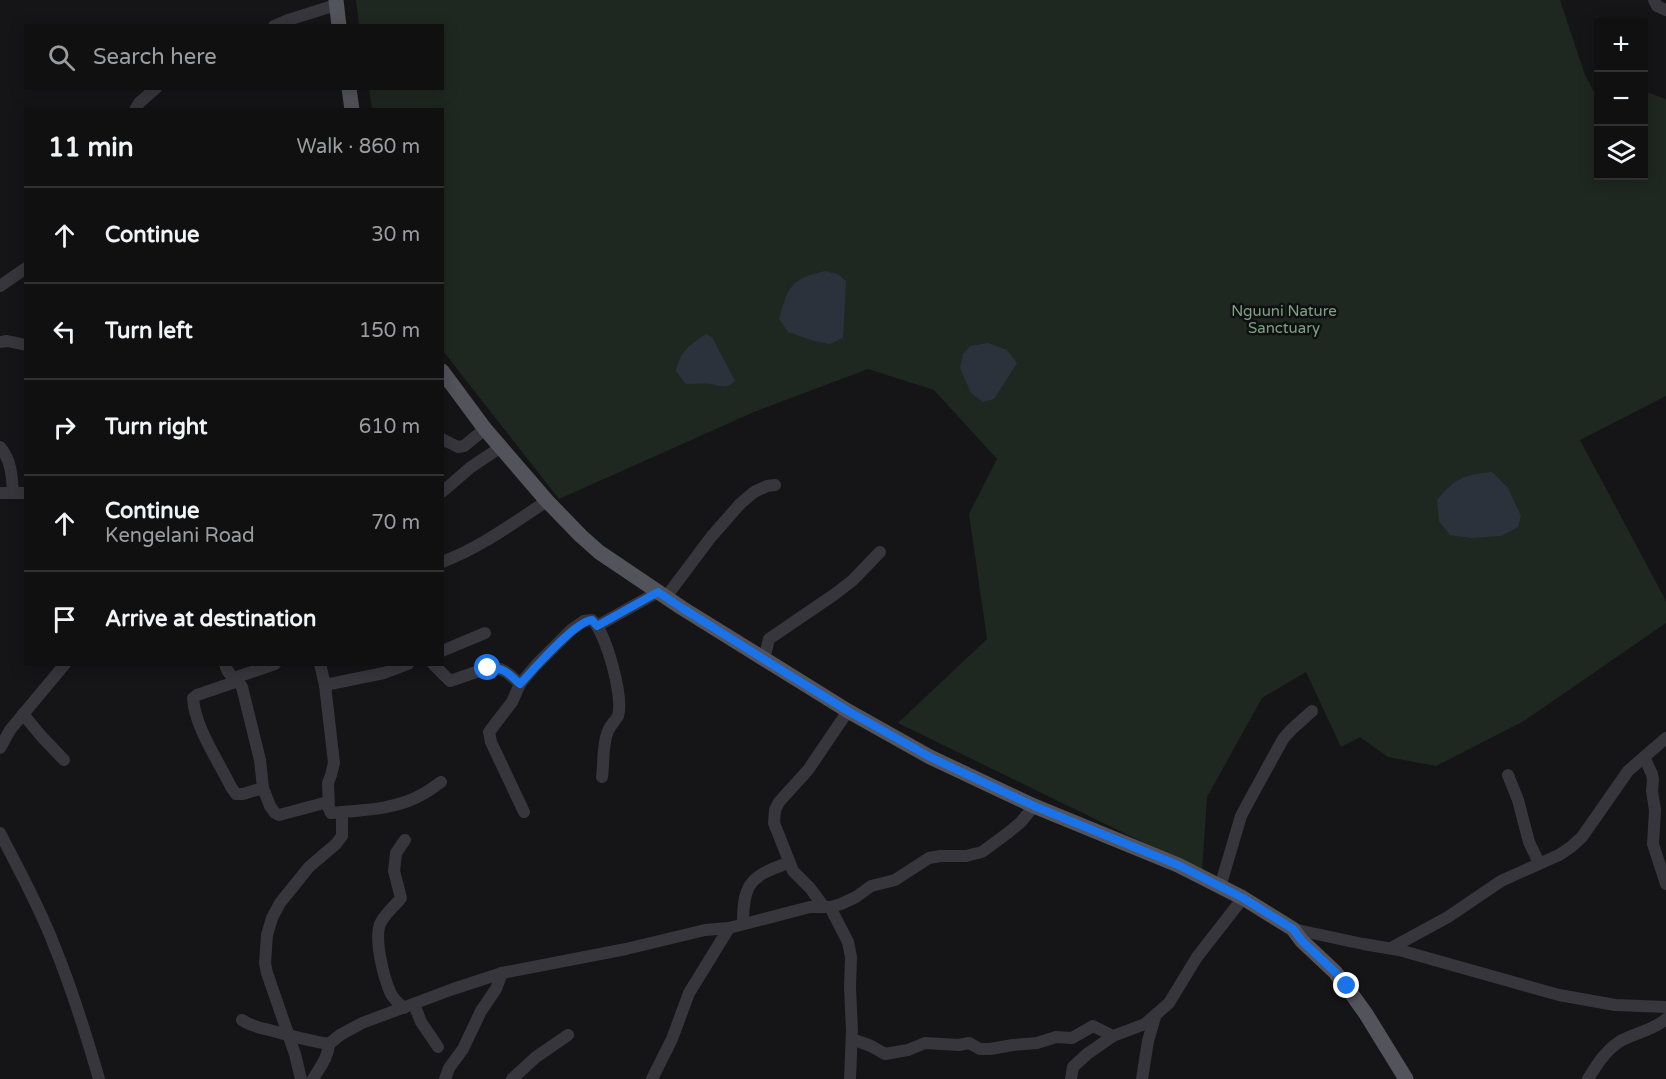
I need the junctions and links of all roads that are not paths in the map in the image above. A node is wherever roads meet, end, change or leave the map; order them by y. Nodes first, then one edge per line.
1 (1654, 0) edge
2 (336, 3) edge
3 (1666, 10) edge
4 (279, 24) edge
5 (339, 24) edge
6 (154, 90) edge
7 (349, 90) edge
8 (136, 108) edge
9 (352, 108) edge
10 (24, 269) edge
11 (0, 286) edge
12 (0, 342) edge
13 (24, 345) edge
14 (444, 374) edge
15 (485, 429) junction
16 (444, 440) edge
17 (0, 447) edge
18 (501, 447) junction
19 (775, 485) dead end
20 (444, 490) edge
21 (19, 492) edge
22 (0, 493) edge
23 (547, 501) junction
24 (880, 552) dead end
25 (444, 561) edge
26 (662, 594) junction
27 (597, 626) junction
28 (485, 633) dead end
29 (444, 650) edge
30 (764, 659) junction
31 (63, 666) edge
32 (225, 666) edge
33 (270, 666) edge
34 (321, 666) edge
35 (403, 666) edge
36 (435, 666) edge
37 (236, 679) junction
38 (520, 684) junction
39 (326, 685) junction
40 (848, 711) junction
41 (1312, 711) dead end
42 (23, 714) junction
43 (1666, 738) edge
44 (0, 748) edge
45 (1644, 757) junction
46 (64, 760) dead end
47 (1508, 775) dead end
48 (603, 777) dead end
49 (441, 782) dead end
50 (263, 788) junction
51 (328, 802) junction
52 (1034, 806) junction
53 (342, 812) junction
54 (524, 812) dead end
55 (0, 833) edge
56 (405, 840) dead end
57 (788, 863) junction
58 (1539, 863) junction
59 (1666, 884) edge
60 (1220, 887) junction
61 (1243, 898) junction
62 (827, 907) junction
63 (742, 923) junction
64 (729, 928) junction
65 (1293, 929) junction
66 (1391, 948) junction
67 (502, 973) junction
68 (409, 1006) junction
69 (1666, 1007) edge
70 (1155, 1017) junction
71 (1666, 1019) edge
72 (242, 1020) dead end
73 (289, 1035) junction
74 (568, 1035) dead end
75 (1113, 1036) junction
76 (852, 1039) junction
77 (329, 1044) junction
78 (438, 1047) dead end
79 (99, 1079) edge
80 (301, 1079) edge
81 (313, 1079) edge
82 (445, 1079) edge
83 (512, 1079) edge
84 (652, 1079) edge
85 (850, 1079) edge
86 (1071, 1079) edge
87 (1142, 1079) edge
88 (1407, 1079) edge
89 (1588, 1079) edge

1 - 3 street
2 - 4 street
2 - 5 main road
6 - 8 street
7 - 9 main road
10 - 11 street
12 - 13 street
14 - 15 main road
15 - 16 street
15 - 18 main road
17 - 21 street
18 - 20 street
18 - 23 main road
19 - 26 street
21 - 22 street
23 - 25 street
23 - 26 main road
24 - 30 street
26 - 27 street
26 - 30 main road
27 - 38 street
27 - 48 street
28 - 29 street
30 - 40 main road
31 - 42 street
32 - 37 street
33 - 37 street
34 - 39 street
35 - 39 street
36 - 38 street
37 - 50 street
37 - 50 street
38 - 54 street
39 - 51 street
40 - 52 main road
40 - 57 street
41 - 60 street
42 - 44 street
42 - 46 street
43 - 45 street
45 - 58 street
45 - 59 street
47 - 58 street
49 - 53 street
50 - 51 street
51 - 53 street
52 - 60 main road
52 - 62 street
53 - 73 street
55 - 79 street
56 - 68 street
57 - 62 street
57 - 63 street
58 - 66 street
60 - 61 main road
61 - 65 main road
61 - 70 street
62 - 63 street
62 - 76 street
63 - 64 street
64 - 67 street
64 - 84 street
65 - 66 street
65 - 88 main road
66 - 69 street
67 - 68 street
67 - 82 street
68 - 77 street
68 - 78 street
70 - 75 street
70 - 87 street
71 - 89 street
72 - 73 street
73 - 77 street
73 - 80 street
74 - 83 street
75 - 76 street
75 - 86 street
76 - 85 street
77 - 81 street

